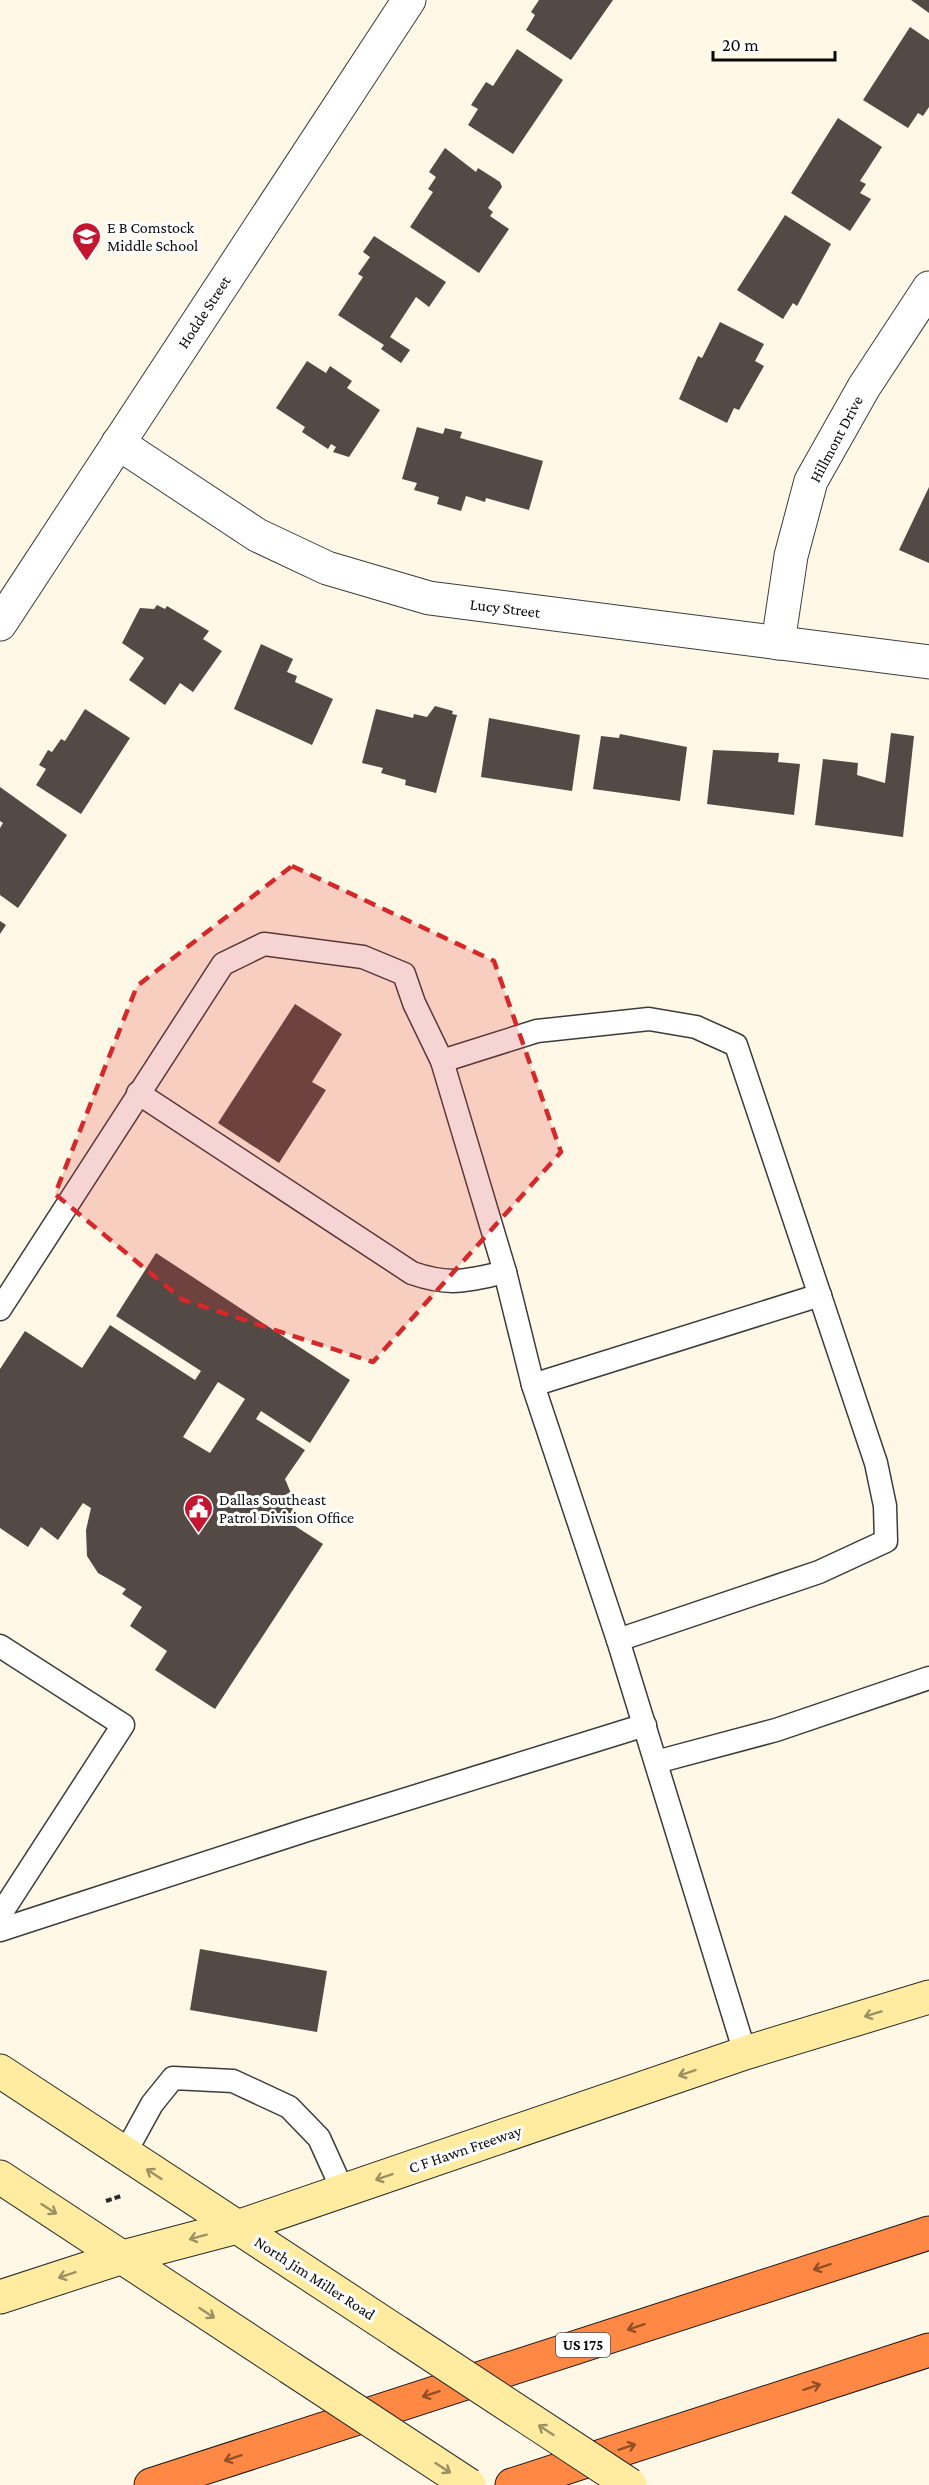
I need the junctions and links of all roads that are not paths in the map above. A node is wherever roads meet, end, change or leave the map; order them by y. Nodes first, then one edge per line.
1 (409, 0) edge
2 (929, 288) edge
3 (118, 443) junction
4 (0, 624) edge
5 (778, 643) junction
6 (929, 662) edge
7 (442, 1061) junction
8 (138, 1094) junction
9 (505, 1272) junction
10 (820, 1295) junction
11 (0, 1309) edge
12 (533, 1385) junction
13 (618, 1640) junction
14 (0, 1646) edge
15 (929, 1678) edge
16 (645, 1725) junction
17 (656, 1762) junction
18 (0, 1915) edge
19 (0, 1930) edge
20 (929, 1997) edge
21 (746, 2053) junction
22 (0, 2072) edge
23 (124, 2155) junction
24 (0, 2177) edge
25 (343, 2191) junction
26 (237, 2227) junction
27 (929, 2234) edge
28 (123, 2257) junction
29 (0, 2297) edge
30 (929, 2350) edge
31 (151, 2485) edge
32 (469, 2485) edge
33 (512, 2485) edge
34 (630, 2485) edge

1 - 3 street, Hodde Street
2 - 5 street, Hillmont Drive
3 - 4 street, Hodde Street
3 - 5 street, Lucy Street
5 - 6 street, Lucy Street
7 - 8 lane
7 - 9 lane
7 - 10 lane
8 - 9 lane
8 - 11 lane
9 - 12 lane
10 - 12 lane
10 - 13 lane
12 - 13 lane
13 - 16 lane
14 - 18 lane
15 - 17 lane
16 - 17 lane
16 - 19 lane
17 - 21 lane
20 -> 21 main road, C F Hawn Freeway
21 -> 25 main road, C F Hawn Freeway
22 - 23 main road, North Jim Miller Road
23 - 25 lane
26 -> 23 main road, North Jim Miller Road
24 -> 28 main road
25 - 26 main road, C F Hawn Freeway
26 -> 28 main road, C F Hawn Freeway
34 -> 26 main road, North Jim Miller Road, bridge
27 -> 31 highway, US 175
28 -> 29 main road, C F Hawn Freeway
28 -> 32 main road, bridge
33 -> 30 highway

